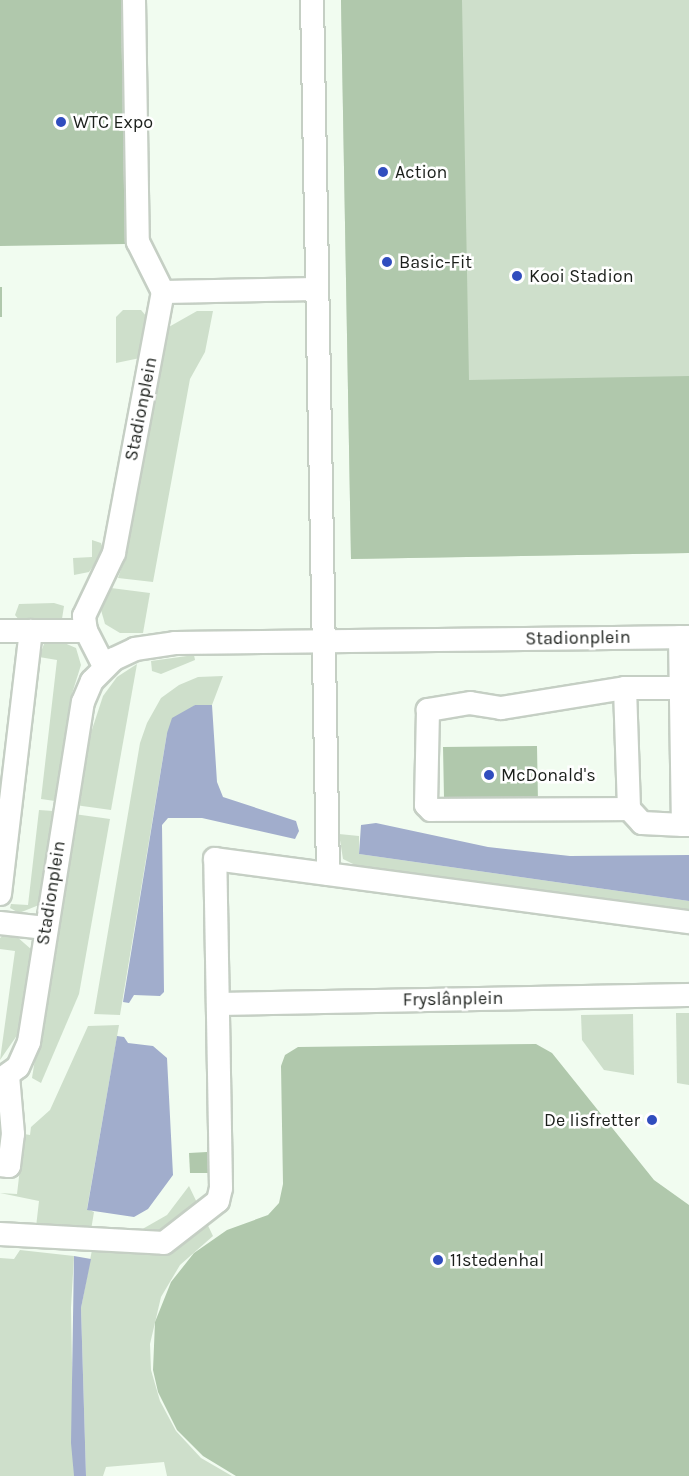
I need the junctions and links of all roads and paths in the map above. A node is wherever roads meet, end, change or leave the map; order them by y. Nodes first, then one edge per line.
1 (134, 0) edge
2 (312, 0) edge
3 (316, 289) junction
4 (163, 292) junction
5 (0, 631) edge
6 (31, 631) junction
7 (86, 631) junction
8 (685, 637) edge
9 (323, 641) junction
10 (104, 666) junction
11 (625, 688) junction
12 (681, 688) junction
13 (629, 809) junction
14 (686, 825) edge
15 (328, 874) junction
16 (0, 894) edge
17 (0, 922) edge
18 (689, 922) edge
19 (46, 928) junction
20 (689, 995) edge
21 (218, 1004) junction
22 (4, 1078) edge
23 (0, 1165) edge
24 (0, 1234) edge

1 - 4 street
2 - 3 street
3 - 4 street
3 - 9 street
4 - 7 street, Stadionplein
5 - 6 street
6 - 7 street
6 - 16 street
7 - 10 street, Stadionplein
8 - 9 street, Stadionplein
8 - 12 street
9 - 10 street, Stadionplein
9 - 15 street
10 - 19 street, Stadionplein
11 - 12 street
11 - 13 street
11 - 13 street
12 - 14 street
13 - 14 street
15 - 18 street
15 - 21 street
17 - 19 street
19 - 22 street, Stadionplein
20 - 21 street, Fryslânplein
21 - 24 street
22 - 23 street

